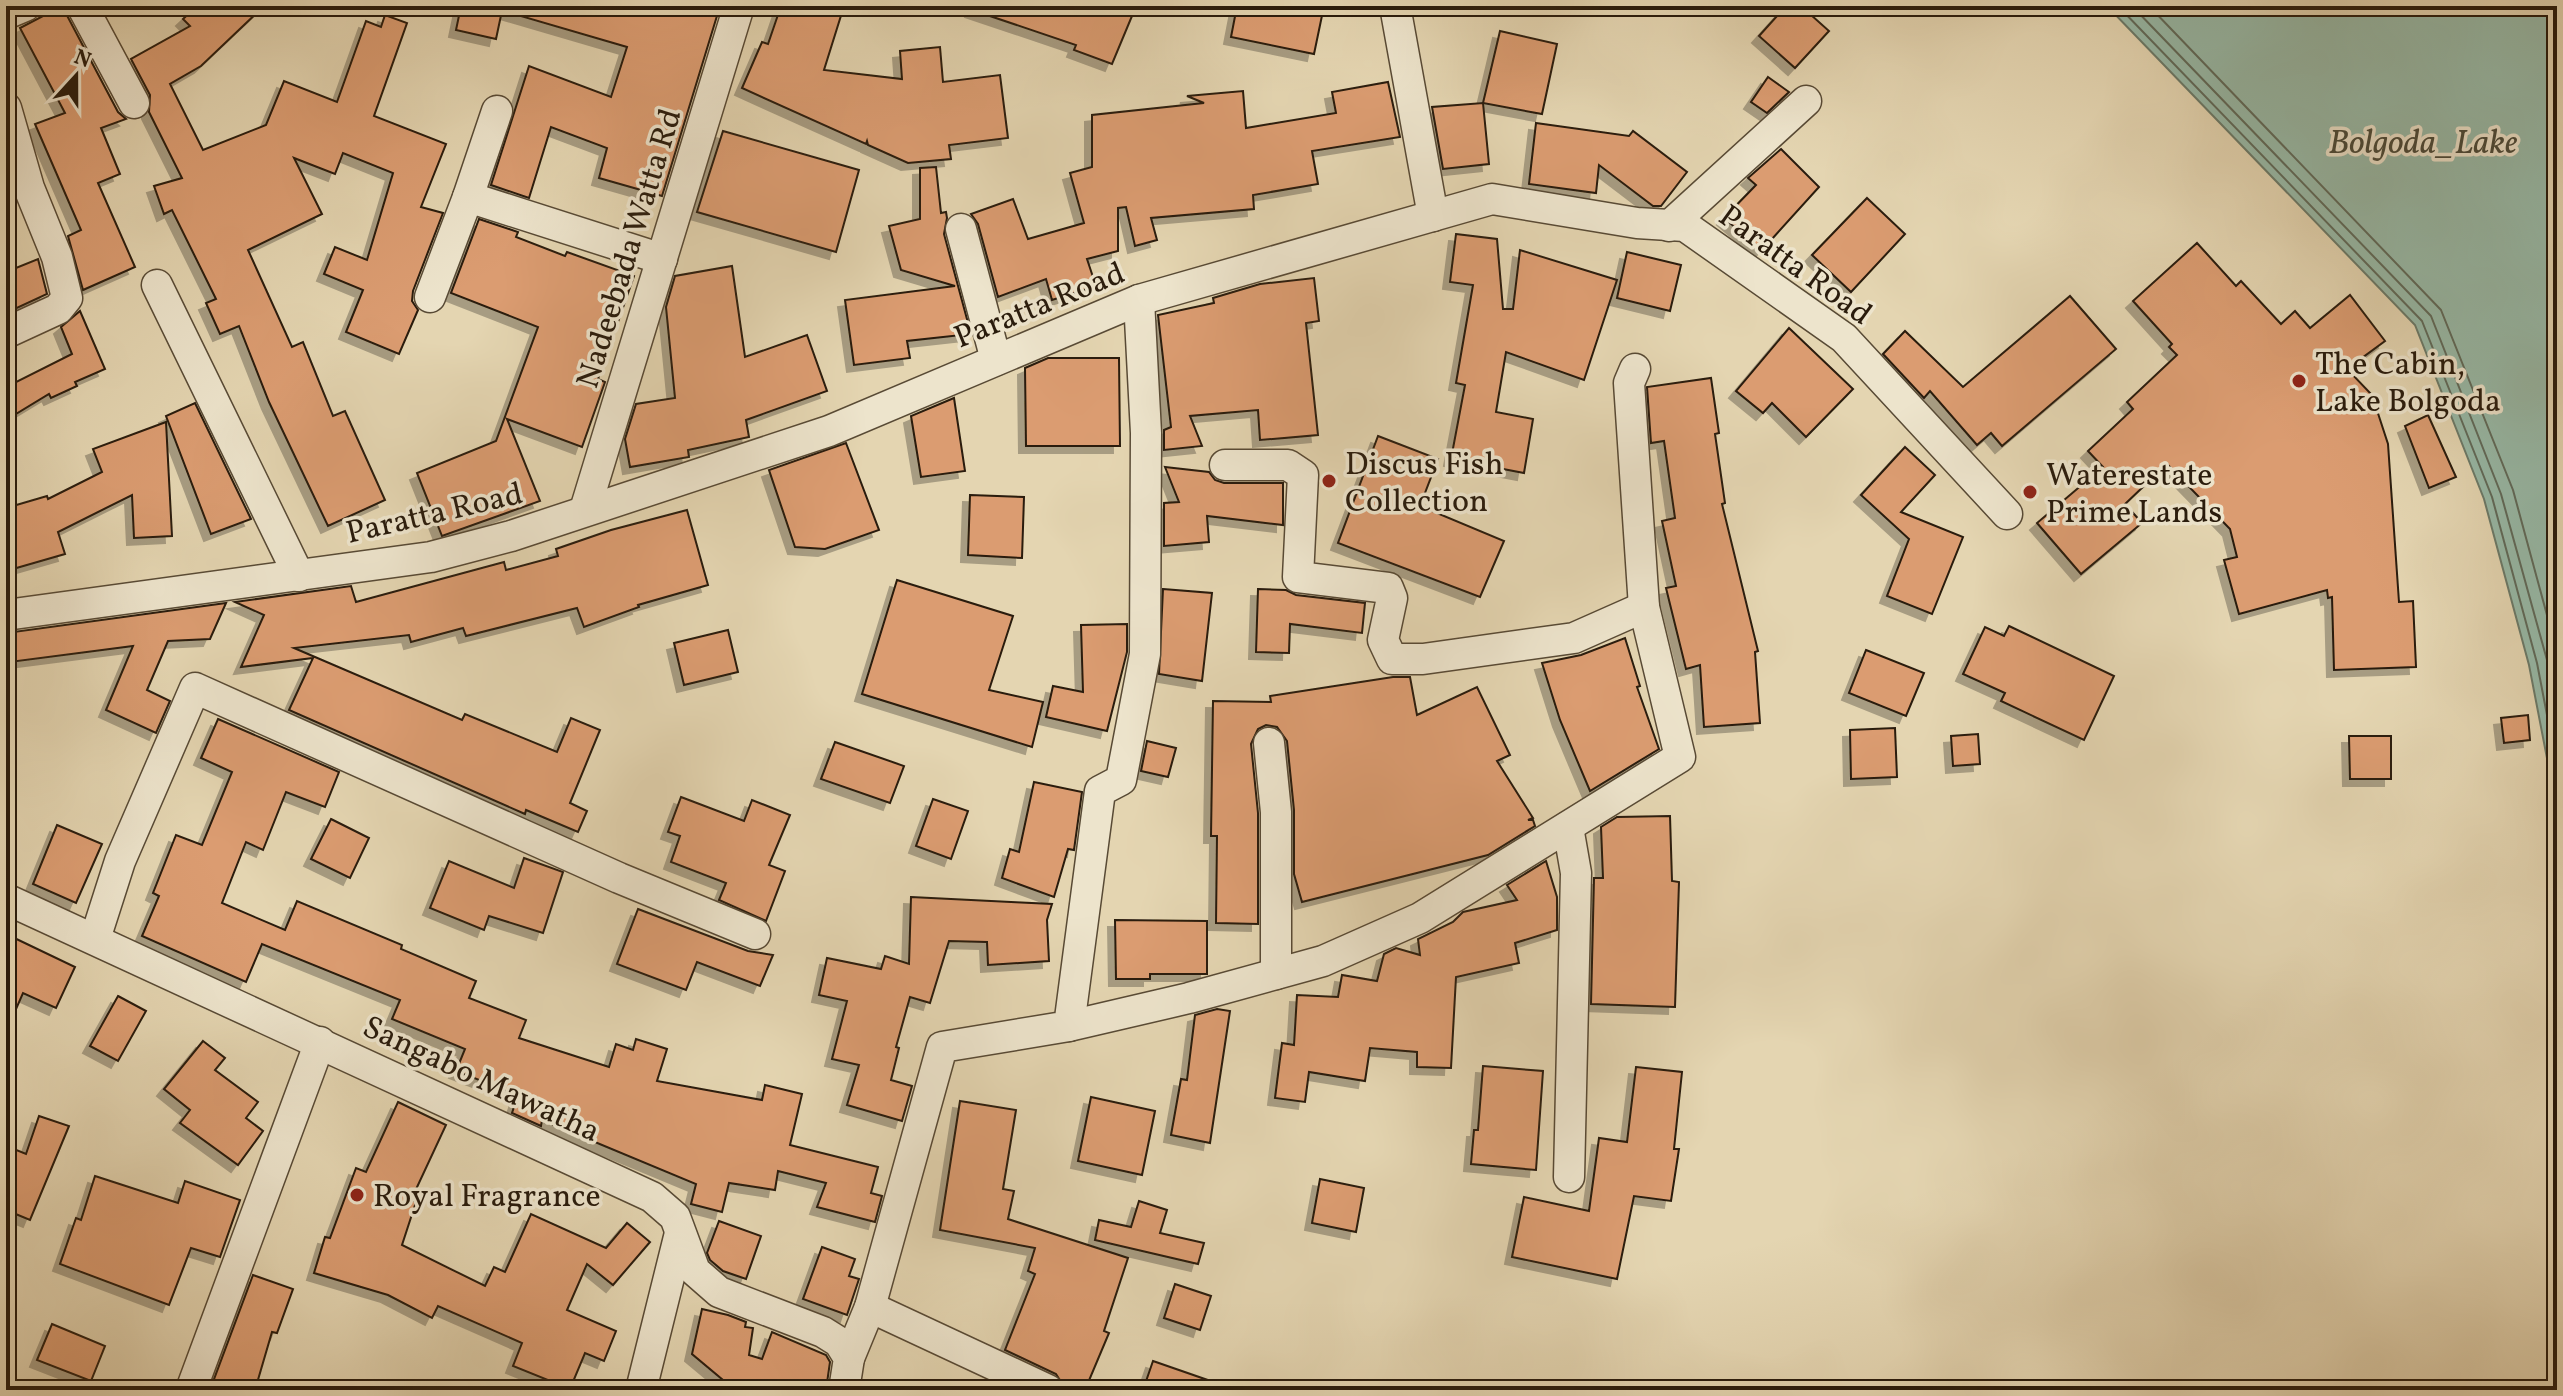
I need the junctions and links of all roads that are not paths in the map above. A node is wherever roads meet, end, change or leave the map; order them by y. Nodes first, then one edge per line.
1 (25, 6) edge
2 (82, 6) edge
3 (739, 6) edge
4 (1395, 6) edge
5 (6, 14) edge
6 (1806, 101) dead end
7 (134, 103) dead end
8 (6, 108) edge
9 (497, 111) dead end
10 (468, 197) junction
11 (1433, 216) junction
12 (1669, 226) junction
13 (961, 229) dead end
14 (662, 259) junction
15 (157, 285) dead end
16 (430, 297) dead end
17 (1139, 300) junction
18 (6, 333) edge
19 (996, 360) junction
20 (1635, 369) dead end
21 (1225, 465) dead end
22 (585, 510) junction
23 (2007, 514) dead end
24 (299, 576) junction
25 (1644, 607) junction
26 (6, 615) edge
27 (1269, 743) dead end
28 (1568, 827) junction
29 (6, 899) edge
30 (755, 934) dead end
31 (95, 939) junction
32 (1276, 974) junction
33 (1069, 1026) junction
34 (320, 1042) junction
35 (1569, 1177) dead end
36 (679, 1237) junction
37 (870, 1307) junction
38 (849, 1358) junction
39 (191, 1390) edge
40 (641, 1390) edge
41 (844, 1390) edge
42 (1048, 1390) edge

1 - 5 street
2 - 7 street
3 - 14 street, Nadeebada Watta Rd
4 - 11 street
6 - 12 street
8 - 18 street
9 - 10 street
10 - 14 street
10 - 16 street
11 - 12 street, Paratta Road
11 - 17 street, Paratta Road
12 - 23 street, Paratta Road
13 - 19 street
14 - 22 street, Nadeebada Watta Rd
15 - 24 street
17 - 19 street, Paratta Road
17 - 33 street
19 - 22 street, Paratta Road
20 - 25 street
21 - 25 street
22 - 24 street, Paratta Road
24 - 26 street, Paratta Road
25 - 28 street
27 - 32 street
28 - 32 street
28 - 35 street
29 - 31 street, Sangabo Mawatha
30 - 31 street
31 - 34 street, Sangabo Mawatha
32 - 33 street
33 - 37 street
34 - 36 street, Sangabo Mawatha
34 - 39 street
36 - 38 street, Sangabo Mawatha
36 - 40 street
37 - 38 street
37 - 42 street
38 - 41 street

